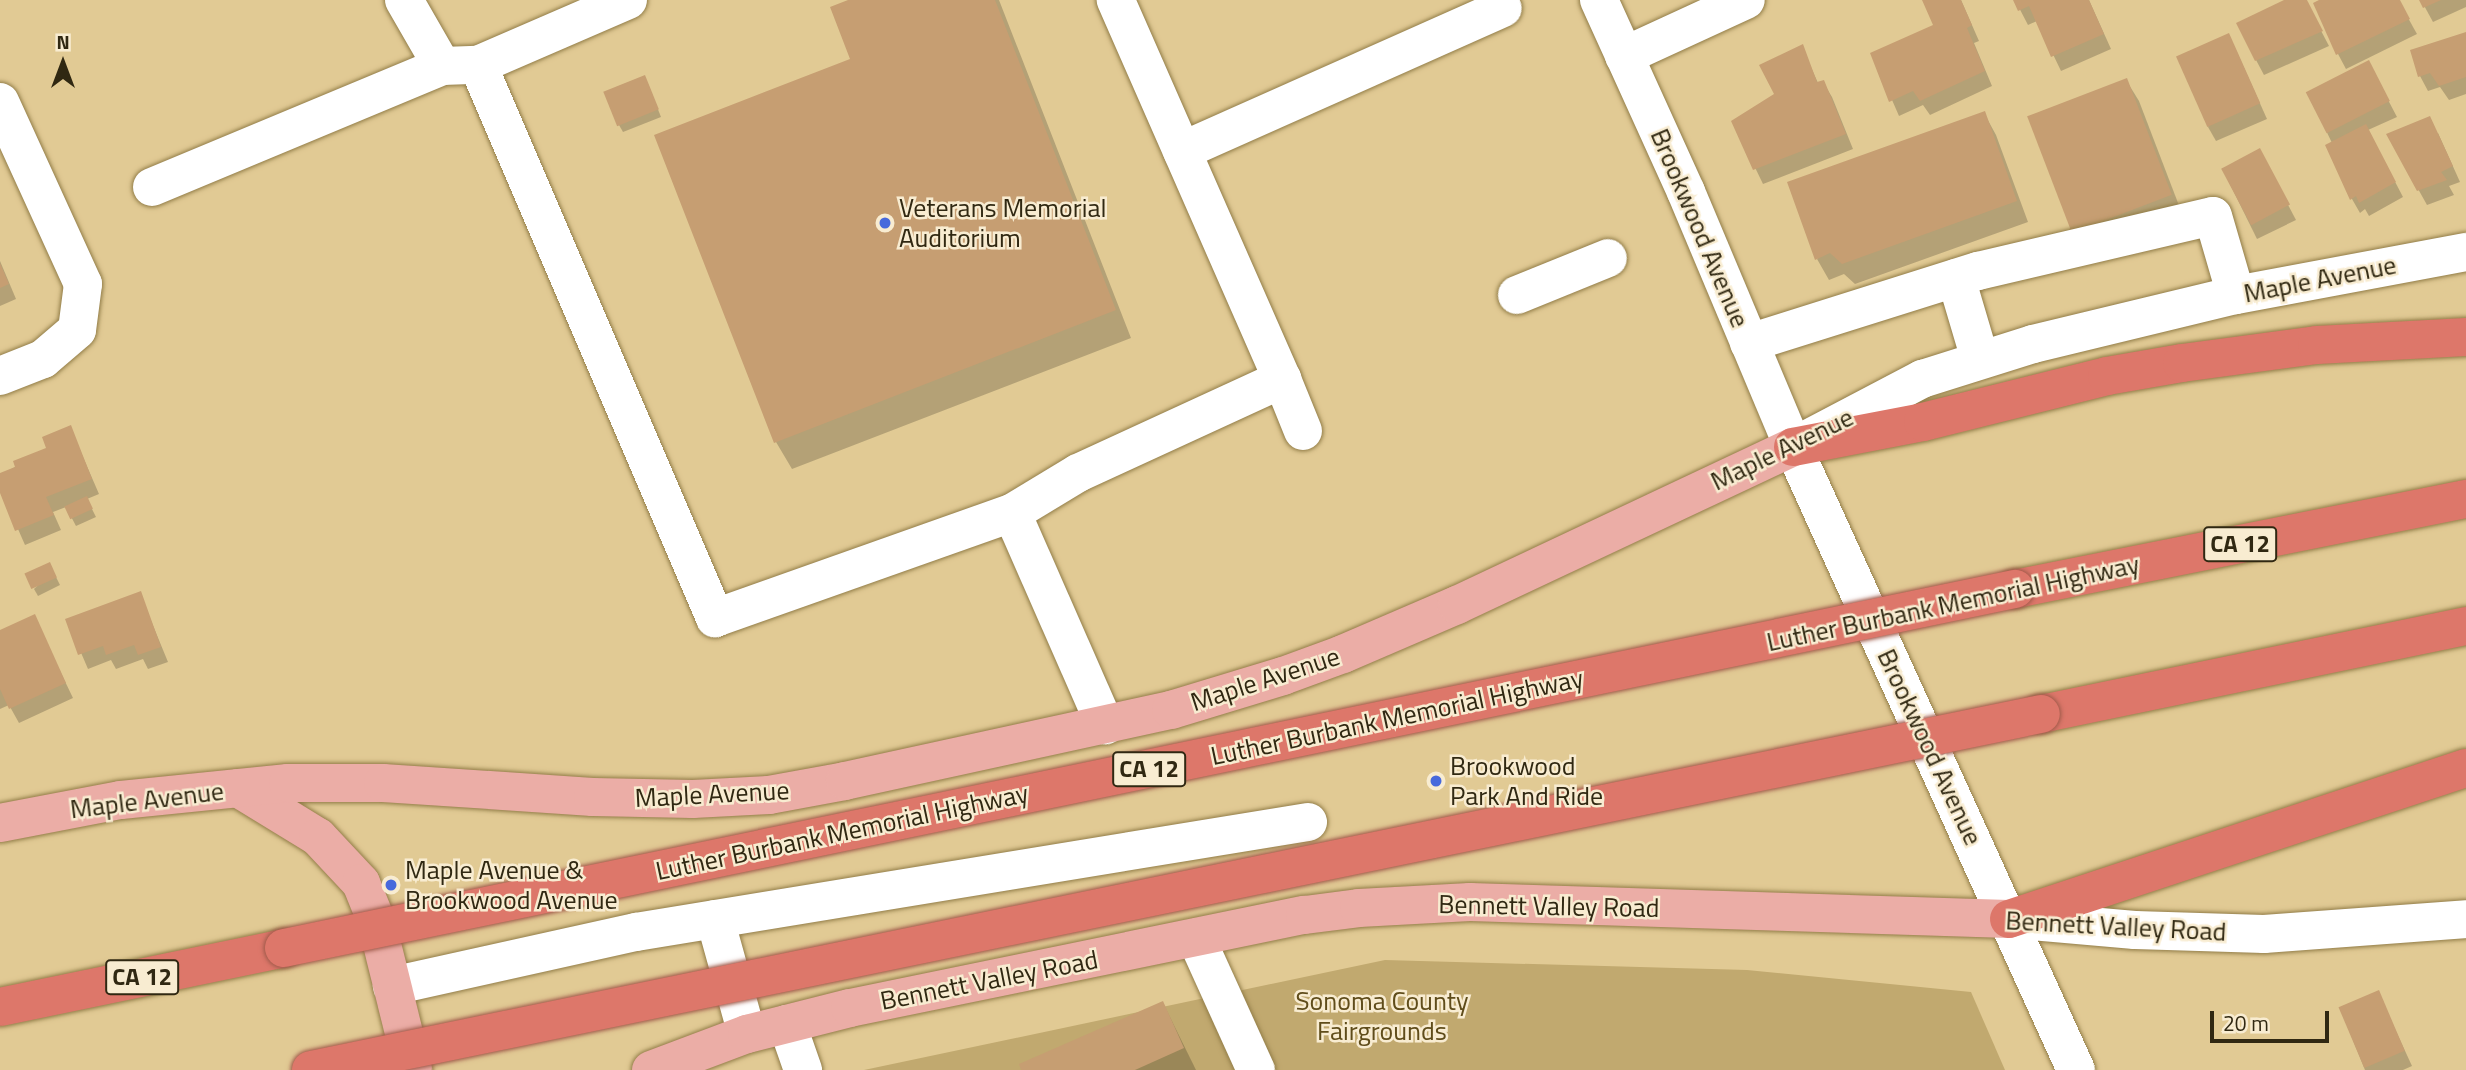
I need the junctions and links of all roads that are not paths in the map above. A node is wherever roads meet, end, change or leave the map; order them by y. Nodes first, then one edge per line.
1 (404, 0) edge
2 (628, 0) edge
3 (1116, 0) edge
4 (1599, 0) edge
5 (1746, 0) edge
6 (1503, 8) dead end
7 (1624, 56) junction
8 (460, 65) junction
9 (0, 102) edge
10 (1182, 151) junction
11 (152, 187) dead end
12 (2466, 252) edge
13 (1608, 258) dead end
14 (1956, 278) junction
15 (1517, 295) dead end
16 (2236, 295) junction
17 (2466, 337) edge
18 (1749, 343) junction
19 (1980, 359) junction
20 (0, 376) edge
21 (1282, 379) junction
22 (1303, 431) dead end
23 (1793, 446) junction
24 (2466, 499) edge
25 (1012, 513) junction
26 (2466, 626) edge
27 (1105, 725) junction
28 (2466, 768) edge
29 (238, 788) junction
30 (0, 822) edge
31 (1308, 822) dead end
32 (715, 919) junction
33 (2009, 919) junction
34 (2466, 919) edge
35 (1196, 938) junction
36 (392, 986) junction
37 (0, 1007) edge
38 (787, 1024) junction
39 (747, 1034) junction
40 (311, 1070) edge
41 (413, 1070) edge
42 (651, 1070) edge
43 (803, 1070) edge
44 (1256, 1070) edge
45 (2076, 1070) edge

1 - 8 street
2 - 8 street
3 - 10 street
4 - 7 street, Brookwood Avenue
5 - 7 street
6 - 10 street
7 - 18 street, Brookwood Avenue
8 - 11 street
8 - 25 street
9 - 20 street
10 - 21 street
12 - 16 street, Maple Avenue
13 - 15 street
14 - 16 street
14 - 18 street
14 - 19 street
16 - 19 street, Maple Avenue
17 - 23 highway
18 - 23 street, Brookwood Avenue
19 - 23 street, Maple Avenue
21 - 22 street
21 - 25 street
23 - 27 main road, Maple Avenue
23 - 33 street, Brookwood Avenue
24 - 37 highway, Luther Burbank Memorial Highway / CA 12, bridge
25 - 27 street
26 - 40 highway, bridge
27 - 29 main road, Maple Avenue
28 - 33 highway
29 - 30 main road, Maple Avenue
29 - 36 main road
31 - 32 street
32 - 36 street
32 - 39 street
33 - 34 street, Bennett Valley Road
33 - 35 main road, Bennett Valley Road
33 - 45 street, Brookwood Avenue
35 - 38 main road, Bennett Valley Road
35 - 44 street
36 - 41 main road
38 - 39 main road, Bennett Valley Road
38 - 43 street
39 - 42 main road, Bennett Valley Road

